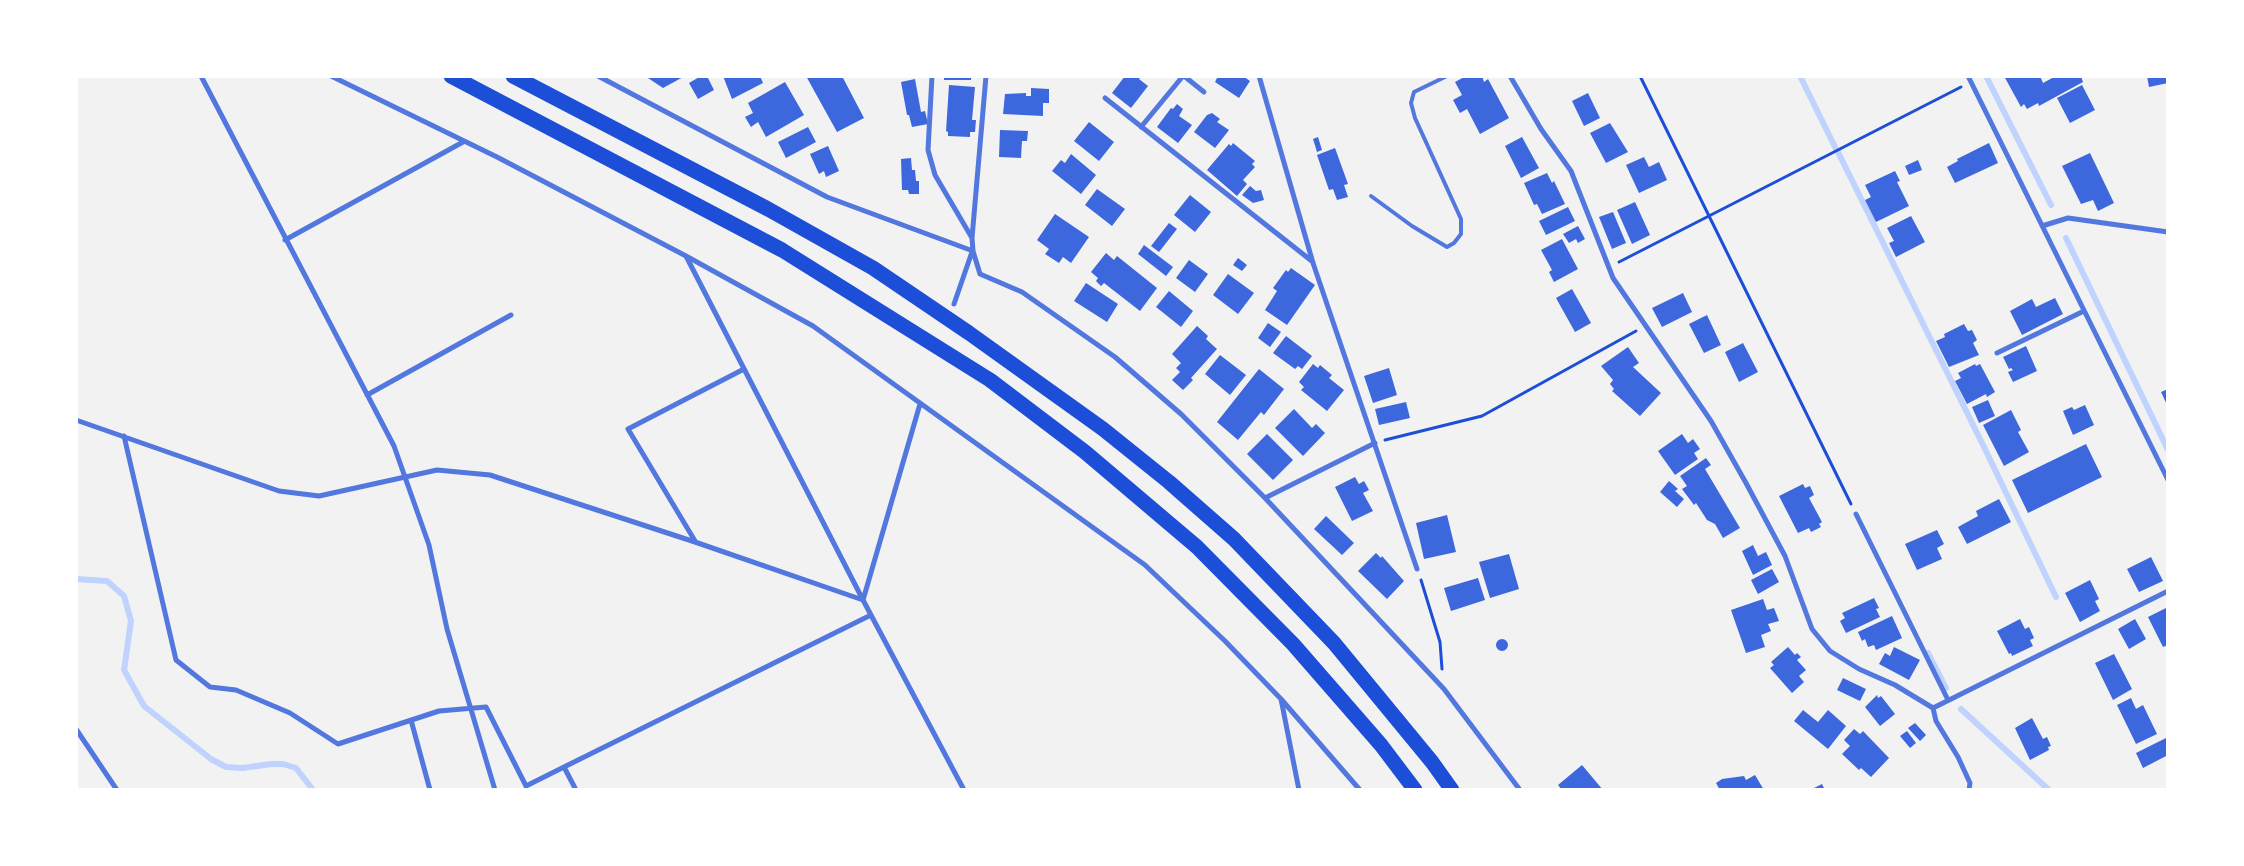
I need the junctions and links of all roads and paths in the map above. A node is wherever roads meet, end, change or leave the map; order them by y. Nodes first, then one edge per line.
1 (201, 76) edge
2 (332, 76) edge
3 (451, 76) edge
4 (513, 76) edge
5 (598, 76) edge
6 (932, 76) edge
7 (986, 76) edge
8 (1183, 76) edge
9 (1259, 76) edge
10 (1447, 76) edge
11 (1510, 76) edge
12 (1640, 76) edge
13 (1968, 76) edge
14 (1971, 82) junction
15 (1204, 92) dead end
16 (1105, 98) dead end
17 (1141, 127) junction
18 (463, 142) junction
19 (1371, 196) dead end
20 (1707, 215) junction
21 (2044, 226) junction
22 (2168, 232) edge
23 (972, 238) junction
24 (286, 240) junction
25 (972, 251) junction
26 (686, 256) junction
27 (1313, 263) junction
28 (1608, 267) junction
29 (954, 304) dead end
30 (2084, 311) junction
31 (510, 315) dead end
32 (1645, 326) junction
33 (1997, 353) dead end
34 (744, 369) junction
35 (368, 395) junction
36 (920, 404) junction
37 (76, 420) edge
38 (124, 436) junction
39 (1375, 443) junction
40 (405, 477) junction
41 (2168, 480) edge
42 (1265, 498) junction
43 (1856, 514) joint
44 (695, 542) junction
45 (1417, 569) joint
46 (2168, 591) edge
47 (863, 600) junction
48 (871, 615) junction
49 (1444, 689) junction
50 (1281, 699) junction
51 (1948, 700) junction
52 (471, 707) junction
53 (1933, 708) junction
54 (411, 720) junction
55 (76, 730) edge
56 (564, 768) junction
57 (117, 790) edge
58 (430, 790) edge
59 (496, 790) edge
60 (576, 790) edge
61 (964, 790) edge
62 (1299, 790) edge
63 (1360, 790) edge
64 (1415, 790) edge
65 (1452, 790) edge
66 (1520, 790) edge
67 (1969, 790) edge

1 - 24 street
2 - 18 street
3 - 64 highway
4 - 65 highway
5 - 25 street
6 - 23 street
7 - 23 street
8 - 15 street
8 - 17 street
9 - 27 street
10 - 19 lane
11 - 28 street
12 - 20 path
13 - 14 street
14 - 20 path
14 - 21 street
16 - 17 street
17 - 27 street
18 - 24 street
18 - 26 street
20 - 28 path
20 - 43 path
21 - 22 street
21 - 30 street
23 - 25 street
24 - 35 street
25 - 29 street
25 - 42 street
26 - 34 street
26 - 36 street
27 - 39 street
28 - 32 street
30 - 33 street
30 - 41 street
31 - 35 street
32 - 39 path
32 - 53 street
34 - 44 street
34 - 47 street
35 - 40 street
36 - 47 street
36 - 50 street
37 - 38 street
38 - 40 street
38 - 54 street
39 - 42 street
39 - 45 street
40 - 44 street
40 - 52 street
42 - 49 street
43 - 51 street
44 - 47 street
45 - 49 path
46 - 51 street
47 - 48 street
48 - 56 street
48 - 61 street
49 - 66 street
50 - 62 street
50 - 63 street
51 - 53 street
52 - 54 street
52 - 56 street
52 - 59 street
53 - 67 street
54 - 58 street
55 - 57 street
56 - 60 street

